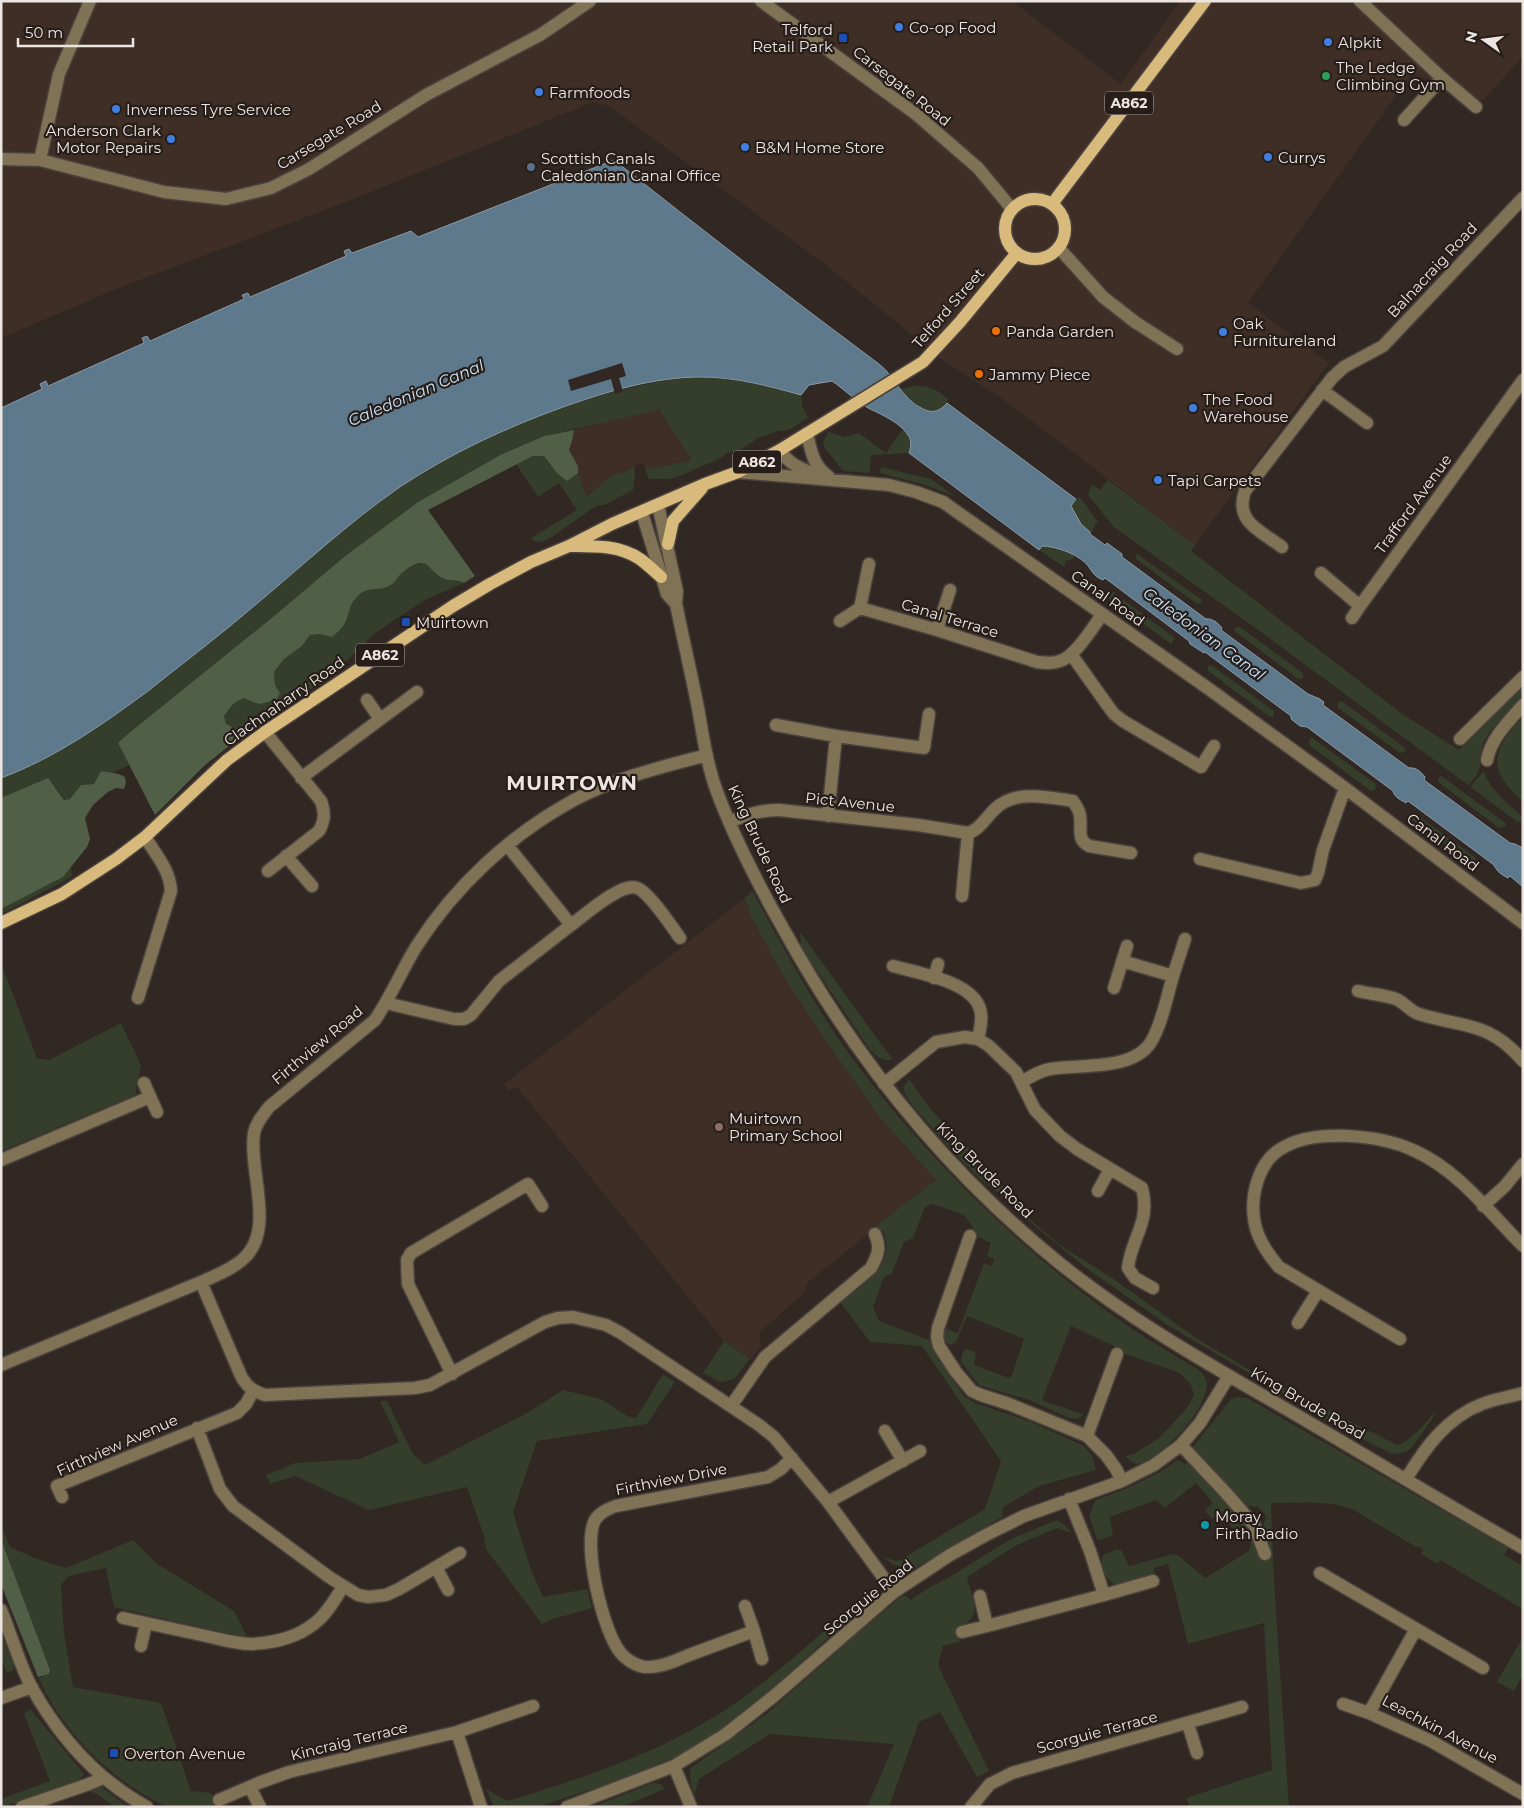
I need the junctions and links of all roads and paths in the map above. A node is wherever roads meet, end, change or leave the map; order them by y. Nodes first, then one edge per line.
1 (90, 1) edge
2 (590, 1) edge
3 (761, 1) edge
4 (1205, 1) edge
5 (1360, 1) edge
6 (1442, 78) junction
7 (1476, 107) dead end
8 (1404, 120) dead end
9 (1, 158) edge
10 (40, 160) junction
11 (1523, 198) edge
12 (1052, 204) junction
13 (1012, 209) junction
14 (1059, 248) junction
15 (1016, 254) junction
16 (1177, 348) dead end
17 (1523, 380) edge
18 (1322, 390) junction
19 (1367, 423) dead end
20 (807, 433) junction
21 (780, 450) junction
22 (738, 472) junction
23 (833, 480) junction
24 (705, 484) junction
25 (658, 505) junction
26 (642, 513) junction
27 (668, 544) junction
28 (569, 546) junction
29 (1282, 547) dead end
30 (869, 564) dead end
31 (1321, 573) dead end
32 (661, 577) junction
33 (950, 590) dead end
34 (676, 604) junction
35 (1360, 606) junction
36 (860, 608) junction
37 (1102, 615) junction
38 (1352, 618) dead end
39 (840, 621) dead end
40 (938, 630) junction
41 (1072, 654) junction
42 (1523, 677) edge
43 (417, 692) dead end
44 (367, 700) dead end
45 (1523, 705) edge
46 (928, 714) dead end
47 (380, 719) junction
48 (776, 725) dead end
49 (265, 732) junction
50 (836, 736) junction
51 (1460, 739) dead end
52 (1214, 746) dead end
53 (707, 755) junction
54 (1488, 760) dead end
55 (301, 778) junction
56 (1345, 788) junction
57 (828, 816) junction
58 (729, 822) junction
59 (968, 833) junction
60 (145, 837) junction
61 (507, 845) junction
62 (1131, 853) dead end
63 (286, 856) junction
64 (1200, 859) dead end
65 (268, 871) dead end
66 (312, 886) dead end
67 (962, 896) dead end
68 (1, 923) edge
69 (1523, 923) edge
70 (571, 924) junction
71 (680, 938) dead end
72 (1186, 939) dead end
73 (1127, 946) dead end
74 (1122, 961) junction
75 (938, 964) dead end
76 (893, 966) dead end
77 (1173, 976) junction
78 (934, 978) junction
79 (1114, 988) dead end
80 (1358, 991) dead end
81 (138, 998) dead end
82 (386, 1003) junction
83 (978, 1039) junction
84 (1523, 1061) edge
85 (144, 1082) dead end
86 (1022, 1082) junction
87 (884, 1084) junction
88 (150, 1097) junction
89 (157, 1112) dead end
90 (1, 1160) edge
91 (1523, 1164) edge
92 (1110, 1169) junction
93 (1098, 1191) dead end
94 (542, 1206) dead end
95 (1483, 1206) junction
96 (875, 1234) dead end
97 (970, 1236) dead end
98 (1523, 1246) edge
99 (201, 1282) junction
100 (1153, 1288) dead end
101 (1318, 1291) junction
102 (1298, 1323) dead end
103 (1400, 1339) dead end
104 (1117, 1354) dead end
105 (1, 1365) edge
106 (452, 1374) junction
107 (1229, 1376) junction
108 (253, 1391) junction
109 (1523, 1393) edge
110 (731, 1406) junction
111 (197, 1428) junction
112 (885, 1431) dead end
113 (1087, 1436) junction
114 (1181, 1445) junction
115 (920, 1451) dead end
116 (792, 1458) junction
117 (903, 1461) junction
118 (1406, 1479) junction
119 (1122, 1481) junction
120 (62, 1497) dead end
121 (1069, 1499) junction
122 (828, 1502) junction
123 (1523, 1548) edge
124 (460, 1553) dead end
125 (1265, 1554) dead end
126 (436, 1567) junction
127 (1320, 1573) dead end
128 (1153, 1582) dead end
129 (343, 1587) junction
130 (448, 1590) dead end
131 (894, 1592) junction
132 (1104, 1595) junction
133 (980, 1596) dead end
134 (745, 1606) dead end
135 (1, 1610) edge
136 (123, 1618) dead end
137 (146, 1623) junction
138 (987, 1626) junction
139 (1416, 1629) junction
140 (754, 1631) junction
141 (962, 1632) dead end
142 (141, 1646) dead end
143 (762, 1659) dead end
144 (1483, 1668) dead end
145 (32, 1687) junction
146 (1, 1698) edge
147 (1343, 1704) dead end
148 (533, 1706) dead end
149 (1242, 1707) dead end
150 (1369, 1713) junction
151 (1188, 1724) junction
152 (457, 1732) junction
153 (1197, 1753) dead end
154 (674, 1766) junction
155 (103, 1778) junction
156 (250, 1787) junction
157 (1523, 1794) edge
158 (220, 1800) dead end
159 (22, 1807) edge
160 (147, 1807) edge
161 (260, 1807) edge
162 (481, 1807) edge
163 (567, 1807) edge
164 (691, 1807) edge
165 (971, 1807) edge

1 - 10 street
2 - 10 street, Carsegate Road
3 - 13 street, Carsegate Road
4 - 12 main road, A862
5 - 6 street
6 - 7 street
6 - 8 street
9 - 10 street, Carsegate Road
11 - 18 street, Balnacraig Road
12 - 13 main road
12 - 14 main road
13 - 15 main road
14 - 15 main road
14 - 16 street
15 - 20 main road, Telford Street / A862
17 - 35 street, Trafford Avenue
18 - 19 street
18 - 29 street, Balnacraig Road
20 - 21 main road, A862
20 - 23 street
21 - 22 main road, A862
21 - 23 street, Canal Road
22 - 23 street, Canal Road
22 - 24 main road, A862
23 - 37 street, Canal Road
24 - 25 main road, A862
24 - 27 main road
25 - 26 main road, A862
25 - 27 street, King Brude Road
26 - 28 main road, Clachnaharry Road / A862
26 - 32 street, King Brude Road
27 - 34 street, King Brude Road
28 - 32 main road
28 - 49 main road, Clachnaharry Road / A862
30 - 36 street
31 - 35 street
32 - 34 street, King Brude Road
33 - 40 street
34 - 53 street, King Brude Road
35 - 38 street, Trafford Avenue
36 - 39 street
36 - 40 street, Canal Terrace
37 - 41 street, Canal Terrace
37 - 56 street, Canal Road
40 - 41 street, Canal Terrace
41 - 52 street
42 - 51 street
43 - 47 street
44 - 47 street
45 - 54 street
46 - 50 street
47 - 55 street
48 - 50 street
49 - 55 street
49 - 60 main road, Clachnaharry Road / A862
50 - 57 street
53 - 58 street, King Brude Road
53 - 61 street, Firthview Road
55 - 63 street
56 - 64 street
56 - 69 street, Canal Road
57 - 58 street, Pict Avenue
57 - 59 street, Pict Avenue
58 - 87 street, King Brude Road
59 - 62 street
59 - 67 street
60 - 68 main road, Clachnaharry Road / A862
60 - 81 street
61 - 70 street
61 - 82 street, Firthview Road
63 - 65 street
63 - 66 street
70 - 71 street
70 - 82 street
72 - 77 street
73 - 74 street
74 - 77 street
74 - 79 street
75 - 78 street
76 - 78 street
77 - 86 street
78 - 83 street
80 - 84 street
82 - 99 street, Firthview Road
83 - 86 street
83 - 87 street
85 - 88 street
86 - 92 street
87 - 107 street, King Brude Road
88 - 89 street
88 - 90 street
91 - 95 street
92 - 93 street
92 - 100 street
94 - 106 street
95 - 98 street
95 - 101 street
96 - 110 street
97 - 113 street
99 - 105 street, Firthview Road
99 - 108 street
101 - 102 street
101 - 103 street
104 - 113 street
106 - 108 street
106 - 110 street
107 - 114 street, Scorguie Road
107 - 118 street, King Brude Road
108 - 111 street, Firthview Avenue
109 - 118 street
110 - 116 street
111 - 120 street, Firthview Avenue
111 - 129 street, Firthview Avenue
112 - 117 street
113 - 119 street
114 - 119 street, Scorguie Road
114 - 125 street
115 - 117 street
116 - 122 street
116 - 140 street, Firthview Drive
117 - 122 street
118 - 123 street, King Brude Road
119 - 121 street, Scorguie Road
121 - 131 street, Scorguie Road
121 - 132 street
122 - 131 street
124 - 126 street, Firthview Avenue
126 - 129 street, Firthview Avenue
126 - 130 street
127 - 139 street
128 - 132 street
129 - 137 street
131 - 154 street, Scorguie Road
132 - 138 street
133 - 138 street
134 - 140 street
135 - 145 street
136 - 137 street
137 - 142 street
138 - 141 street
139 - 144 street
139 - 150 street, Leachkin Avenue
140 - 143 street
145 - 146 street
145 - 155 street
147 - 150 street
148 - 152 street, Kincraig Terrace
149 - 151 street, Scorguie Terrace
150 - 157 street, Leachkin Avenue
151 - 153 street
151 - 165 street, Scorguie Terrace
152 - 156 street, Kincraig Terrace
152 - 162 street
154 - 163 street, Scorguie Road
154 - 164 street
155 - 159 street
155 - 160 street
156 - 158 street, Kincraig Terrace
156 - 161 street

